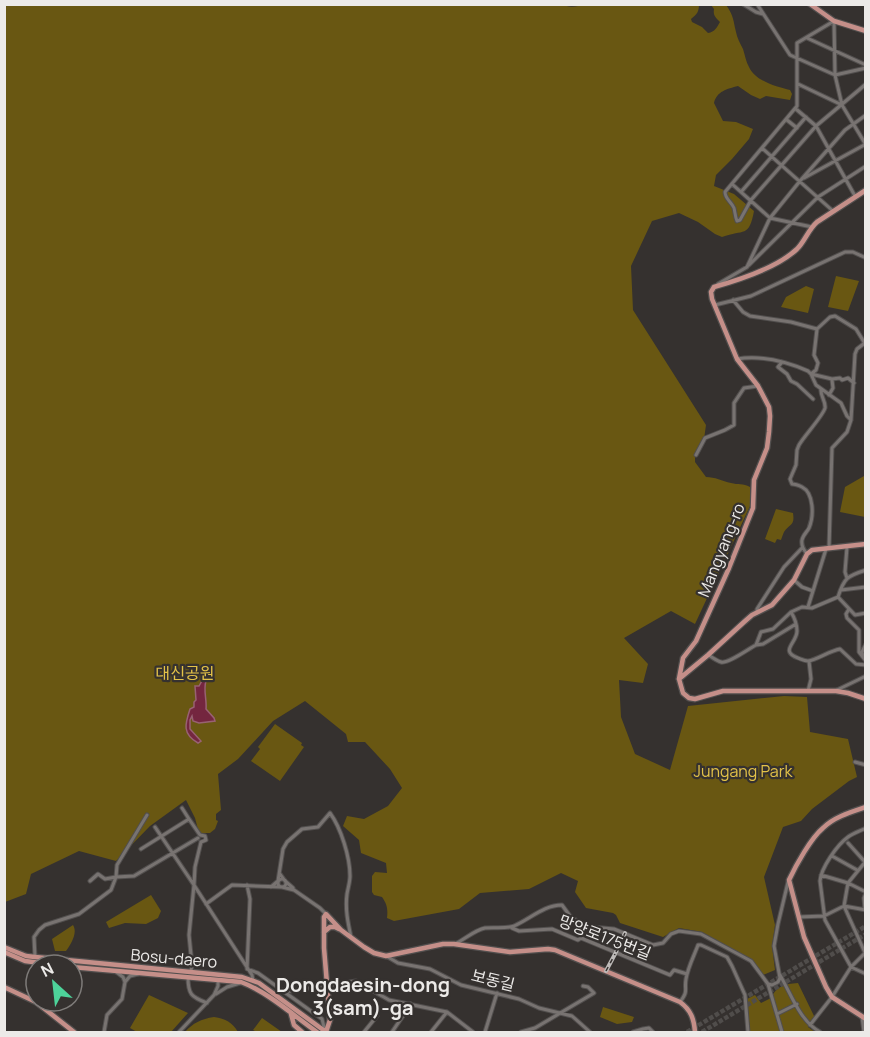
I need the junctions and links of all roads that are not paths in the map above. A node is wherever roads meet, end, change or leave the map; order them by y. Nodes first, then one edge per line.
1 (743, 4) edge
2 (757, 4) edge
3 (810, 4) edge
4 (763, 14) junction
5 (834, 21) junction
6 (866, 31) edge
7 (806, 38) junction
8 (835, 50) junction
9 (797, 59) junction
10 (866, 67) edge
11 (835, 75) junction
12 (798, 84) junction
13 (866, 84) edge
14 (842, 105) junction
15 (796, 109) junction
16 (866, 115) edge
17 (806, 117) junction
18 (787, 120) junction
19 (853, 124) junction
20 (816, 126) junction
21 (797, 128) junction
22 (865, 144) edge
23 (762, 148) junction
24 (829, 148) junction
25 (772, 156) junction
26 (836, 161) junction
27 (782, 166) junction
28 (866, 166) edge
29 (846, 179) junction
30 (800, 181) junction
31 (732, 184) junction
32 (866, 190) edge
33 (741, 192) junction
34 (856, 196) junction
35 (818, 197) junction
36 (751, 200) junction
37 (833, 211) junction
38 (770, 218) junction
39 (792, 222) junction
40 (812, 227) junction
41 (866, 258) edge
42 (747, 267) junction
43 (714, 287) junction
44 (733, 300) junction
45 (714, 305) junction
46 (817, 328) junction
47 (865, 343) edge
48 (737, 359) junction
49 (782, 362) junction
50 (811, 374) junction
51 (832, 379) junction
52 (854, 383) junction
53 (758, 386) junction
54 (821, 389) junction
55 (829, 395) junction
56 (813, 399) dead end
57 (851, 420) junction
58 (696, 455) dead end
59 (866, 544) edge
60 (847, 546) junction
61 (802, 548) junction
62 (828, 548) junction
63 (807, 554) junction
64 (866, 570) edge
65 (847, 578) junction
66 (794, 580) junction
67 (866, 587) edge
68 (813, 591) junction
69 (840, 591) junction
70 (838, 597) junction
71 (808, 607) junction
72 (849, 609) junction
73 (791, 612) junction
74 (757, 613) junction
75 (866, 613) edge
76 (796, 624) junction
77 (866, 644) edge
78 (756, 645) junction
79 (708, 655) junction
80 (863, 657) junction
81 (809, 661) junction
82 (866, 663) edge
83 (866, 676) edge
84 (680, 679) junction
85 (848, 686) junction
86 (808, 691) junction
87 (836, 691) junction
88 (854, 695) junction
89 (866, 699) edge
90 (855, 762) dead end
91 (866, 765) edge
92 (866, 807) edge
93 (182, 808) dead end
94 (147, 815) dead end
95 (189, 819) junction
96 (324, 820) junction
97 (336, 824) junction
98 (155, 827) dead end
99 (866, 828) edge
100 (161, 836) junction
101 (200, 838) junction
102 (848, 843) dead end
103 (141, 849) dead end
104 (173, 852) junction
105 (832, 856) junction
106 (865, 862) edge
107 (857, 870) junction
108 (280, 874) junction
109 (820, 875) junction
110 (116, 877) junction
111 (285, 880) junction
112 (789, 880) junction
113 (90, 881) dead end
114 (278, 881) junction
115 (849, 883) junction
116 (194, 885) junction
117 (247, 885) junction
118 (271, 887) junction
119 (282, 887) junction
120 (294, 890) junction
121 (866, 893) edge
122 (206, 904) junction
123 (844, 906) junction
124 (865, 911) edge
125 (326, 914) junction
126 (824, 916) junction
127 (799, 917) junction
128 (510, 927) junction
129 (341, 930) junction
130 (324, 932) junction
131 (351, 939) junction
132 (454, 944) junction
133 (4, 947) edge
134 (4, 952) edge
135 (35, 953) edge
136 (865, 954) edge
137 (24, 955) edge
138 (387, 956) junction
139 (24, 961) edge
140 (84, 961) edge
141 (851, 967) junction
142 (84, 968) edge
143 (247, 969) junction
144 (191, 971) junction
145 (115, 972) junction
146 (140, 973) junction
147 (219, 974) junction
148 (687, 974) junction
149 (779, 974) junction
150 (866, 974) edge
151 (188, 977) junction
152 (218, 980) junction
153 (253, 980) junction
154 (125, 982) junction
155 (241, 982) junction
156 (768, 984) junction
157 (328, 985) junction
158 (251, 986) junction
159 (583, 986) dead end
160 (4, 987) edge
161 (284, 992) junction
162 (497, 993) junction
163 (214, 995) junction
164 (832, 997) junction
165 (680, 1002) junction
166 (207, 1003) junction
167 (411, 1004) junction
168 (796, 1004) junction
169 (447, 1012) junction
170 (562, 1013) junction
171 (291, 1014) junction
172 (777, 1014) junction
173 (377, 1016) dead end
174 (863, 1017) edge
175 (810, 1025) junction
176 (467, 1028) junction
177 (536, 1028) junction
178 (74, 1032) edge
179 (104, 1032) edge
180 (179, 1032) edge
181 (303, 1032) edge
182 (317, 1032) edge
183 (326, 1032) edge
184 (364, 1032) edge
185 (392, 1032) edge
186 (431, 1032) edge
187 (464, 1032) edge
188 (473, 1032) edge
189 (485, 1032) edge
190 (521, 1032) edge
191 (538, 1032) edge
192 (590, 1032) edge
193 (633, 1032) edge
194 (654, 1032) edge
195 (694, 1032) edge
196 (748, 1032) edge
197 (782, 1032) edge
198 (820, 1032) edge
199 (864, 1032) edge

1 - 4 street
2 - 4 street
3 - 5 main road
4 - 9 street
5 - 6 main road
5 - 7 street
5 - 8 street
7 - 8 street
7 - 9 street
8 - 10 street
8 - 11 street
9 - 11 street
9 - 12 street
10 - 11 street
11 - 14 street
12 - 14 street
12 - 15 street
13 - 14 street
14 - 19 street
14 - 20 street
15 - 17 street
15 - 18 street
16 - 19 street
17 - 20 street
17 - 21 street
18 - 21 street
18 - 23 street
19 - 22 street
19 - 24 street
20 - 24 street
20 - 27 street
21 - 25 street
22 - 26 street
23 - 25 street
23 - 31 street
24 - 26 street
24 - 30 street
25 - 27 street
25 - 33 street
26 - 29 street
26 - 30 street
27 - 30 street
27 - 36 street
28 - 29 street
29 - 34 street
29 - 35 street
30 - 35 street
30 - 38 street
31 - 33 street
31 - 36 street
32 - 34 main road
33 - 36 street
34 - 37 main road
35 - 37 street
35 - 39 street
36 - 38 street
37 - 40 main road
38 - 39 street
38 - 42 street
39 - 40 street
39 - 42 street
40 - 43 main road
41 - 44 street
42 - 43 street
43 - 45 main road, Mangyang-ro
44 - 45 street
44 - 46 street
45 - 48 main road, Mangyang-ro
46 - 47 street
46 - 50 street
47 - 52 street
48 - 49 street
48 - 53 main road, Mangyang-ro
49 - 50 street
49 - 56 street
50 - 51 street
50 - 54 street
51 - 52 street
51 - 55 street
52 - 57 street
53 - 58 street
53 - 84 main road, Mangyang-ro
54 - 55 street
54 - 61 street
55 - 57 street
57 - 62 street
59 - 60 main road
60 - 62 main road
60 - 65 street
61 - 63 street
61 - 74 street
62 - 63 main road
62 - 68 street
63 - 66 main road
64 - 65 street
65 - 69 street
66 - 68 street
66 - 74 main road
67 - 69 street
68 - 71 street
69 - 70 street
70 - 71 street
70 - 72 street
71 - 73 street
72 - 75 street
72 - 80 street
73 - 76 street
73 - 78 street
74 - 79 main road
76 - 78 street
76 - 81 street
77 - 80 street
78 - 79 street
79 - 84 main road
80 - 82 street
81 - 82 street
81 - 86 street
83 - 85 street
84 - 86 main road
85 - 87 street
85 - 88 street
86 - 87 main road
87 - 88 main road
88 - 89 main road
90 - 91 street
92 - 112 main road
93 - 95 street
94 - 110 street
95 - 100 street
95 - 101 street
96 - 97 street
96 - 97 street
96 - 108 street
97 - 131 street
98 - 100 street
99 - 105 street
100 - 103 street
100 - 104 street
101 - 104 street
101 - 116 street
102 - 106 street
104 - 110 street
104 - 116 street
105 - 107 street
105 - 109 street
106 - 107 street
107 - 115 street
108 - 111 street
108 - 114 street
109 - 115 street
109 - 126 street
110 - 113 street
110 - 135 street
111 - 114 street
111 - 119 street
111 - 120 street
112 - 127 main road
112 - 149 street
114 - 118 street
114 - 119 street
115 - 121 street
115 - 123 street
116 - 122 street
116 - 144 street
117 - 118 street
117 - 122 street
117 - 143 street
118 - 119 street
119 - 120 street
120 - 125 street
121 - 124 street
122 - 143 street
123 - 124 street
123 - 126 street
123 - 136 street
125 - 129 main road
125 - 130 main road
126 - 127 street
126 - 141 street
127 - 164 main road
128 - 132 street
128 - 148 street, 망양로175번길
128 - 156 street
129 - 130 main road
129 - 131 main road
130 - 157 main road
131 - 138 main road
132 - 138 main road
132 - 165 main road
133 - 137 main road, Bosu-daero
134 - 139 main road
136 - 141 street
138 - 162 street, 보동길
140 - 144 main road, Bosu-daero
141 - 150 street
141 - 164 street
142 - 145 main road, Bosu-daero
143 - 153 street
143 - 161 street
144 - 147 main road, Bosu-daero
145 - 146 main road, Bosu-daero
145 - 154 street
146 - 151 main road, Bosu-daero
146 - 154 street
147 - 152 street
147 - 153 main road, Bosu-daero
148 - 165 street
148 - 196 street
149 - 156 street
149 - 168 street
151 - 152 main road, Bosu-daero
151 - 166 street, Bosu-daero
152 - 155 main road, Bosu-daero
152 - 163 street
153 - 158 street
153 - 183 main road, Bosu-daero
154 - 179 street
155 - 158 main road, Bosu-daero
155 - 163 street
156 - 172 street
157 - 161 street
157 - 167 street
157 - 183 main road
158 - 171 main road, Bosu-daero
159 - 170 street
160 - 178 main road
161 - 183 street
162 - 170 street, 보동길
162 - 189 street
163 - 166 street
164 - 174 main road
164 - 175 street
165 - 195 main road
166 - 180 street
167 - 169 street
167 - 185 street
168 - 172 street
168 - 175 street
169 - 176 street
169 - 186 street
170 - 177 street
170 - 192 street, 보동길
171 - 181 main road
171 - 182 main road, Bosu-daero
172 - 197 street
173 - 184 street
174 - 199 street
175 - 198 street
176 - 187 street
176 - 188 street
177 - 190 street
177 - 191 street
193 - 194 street

